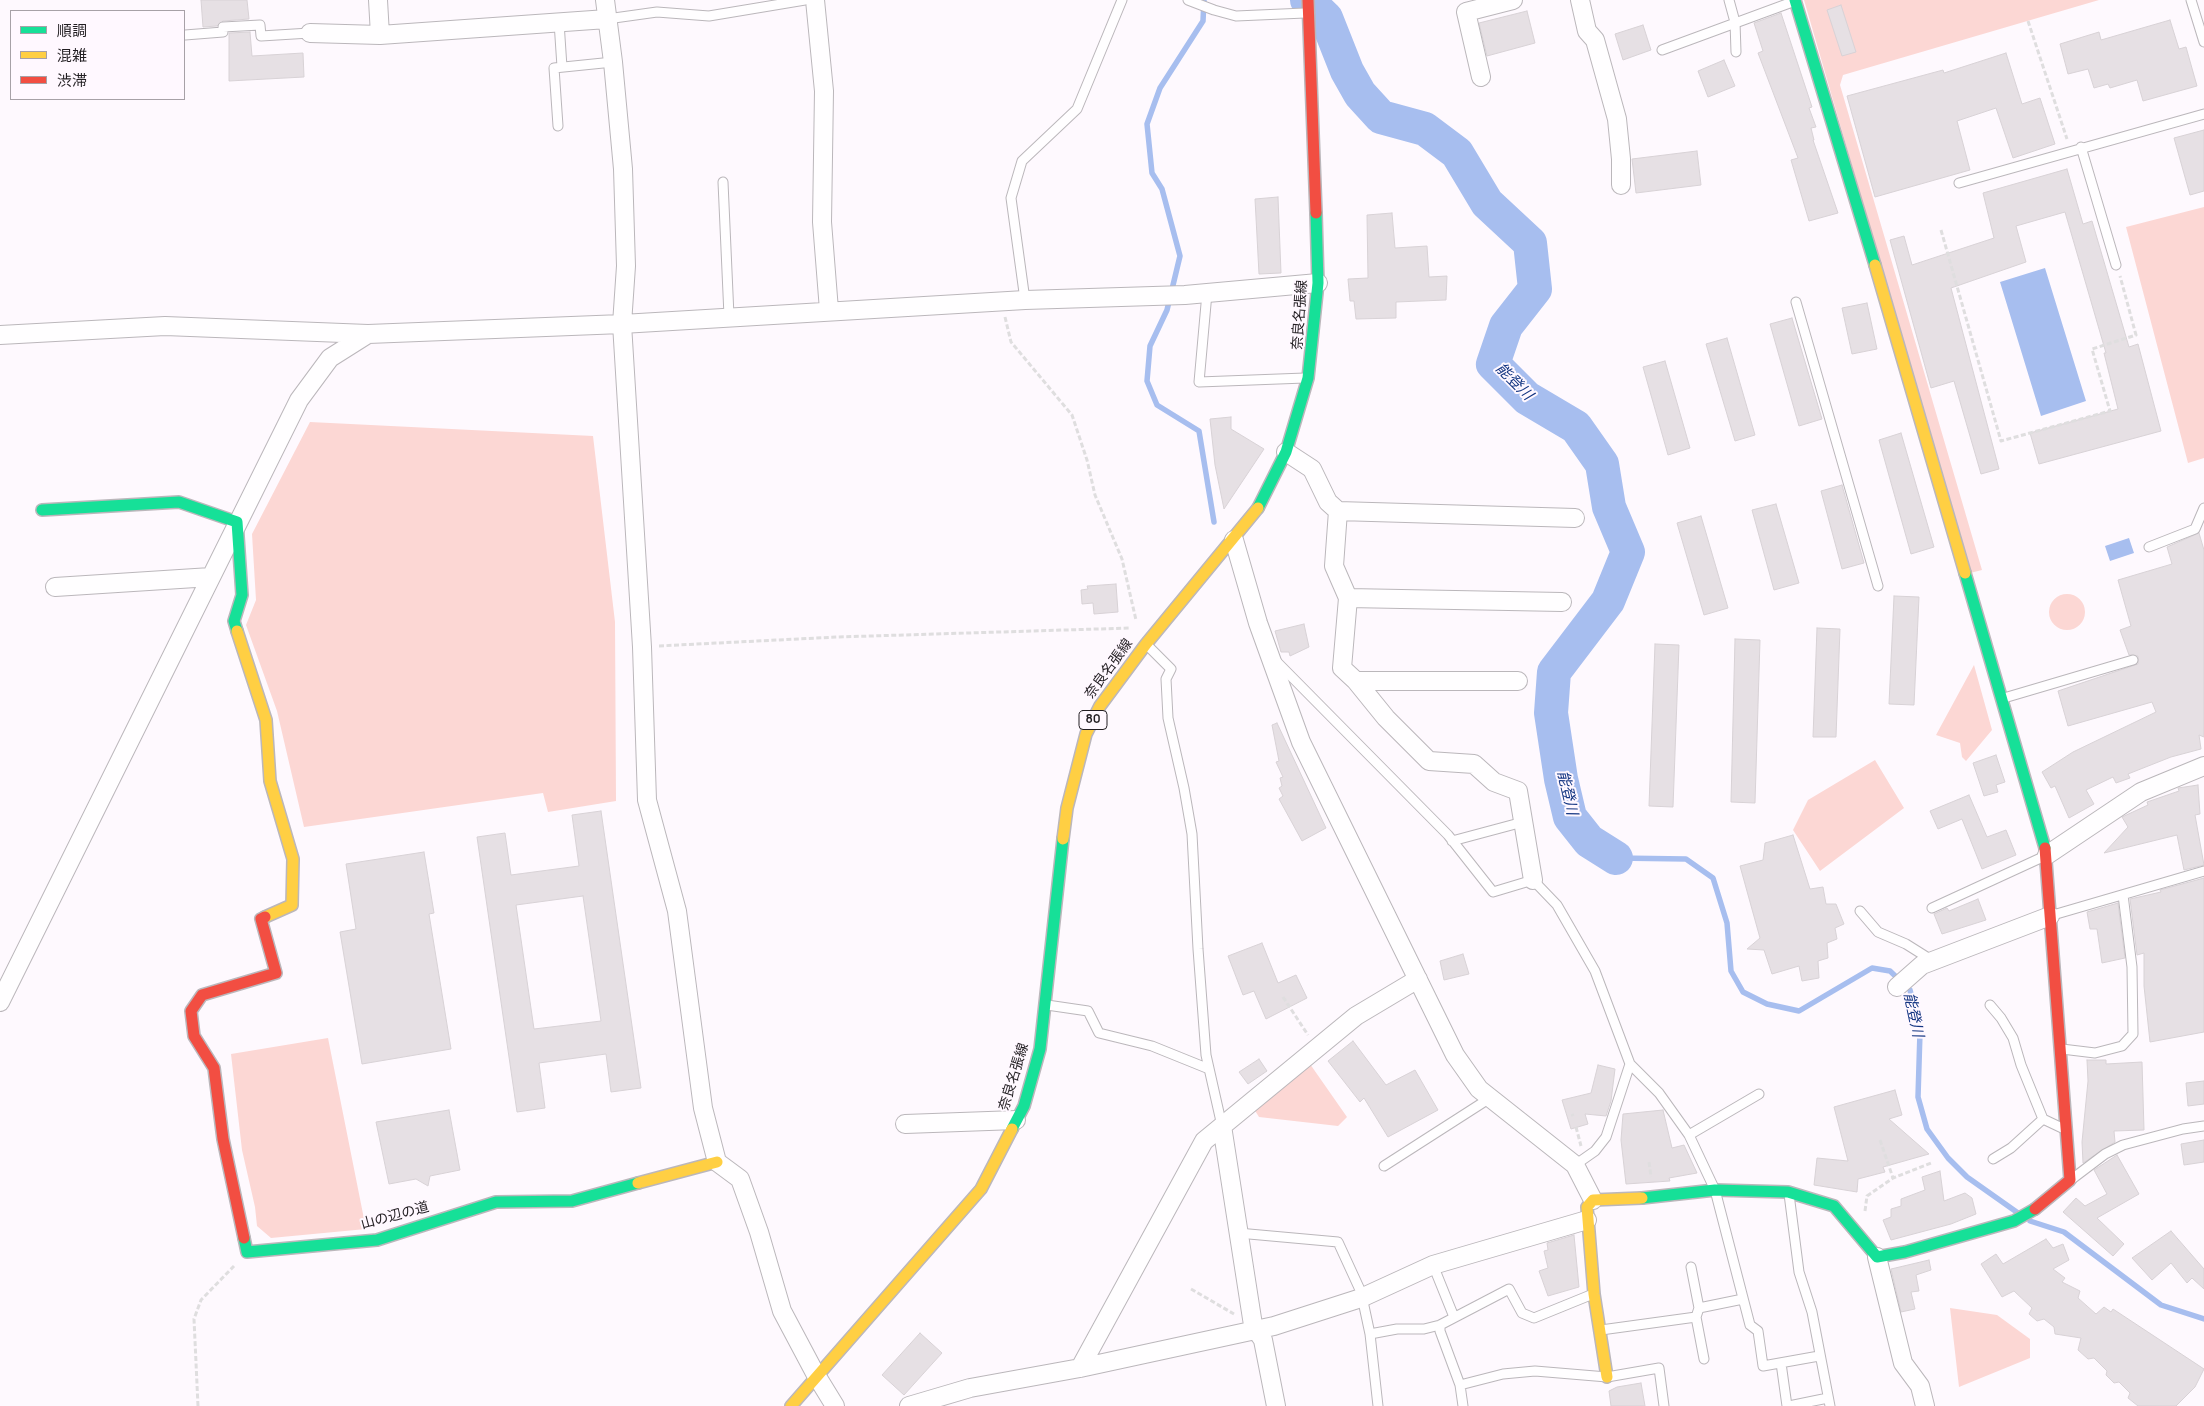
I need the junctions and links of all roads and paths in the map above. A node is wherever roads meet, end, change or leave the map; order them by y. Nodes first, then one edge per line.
1 (378, 0) edge
2 (605, 0) edge
3 (805, 0) edge
4 (815, 0) edge
5 (1122, 0) edge
6 (1308, 0) edge
7 (1512, 0) edge
8 (1580, 0) edge
9 (1729, 0) edge
10 (1795, 0) edge
11 (2191, 0) edge
12 (1191, 2) edge
13 (1308, 13) junction
14 (607, 19) junction
15 (2028, 21) dead end
16 (559, 22) junction
17 (1735, 22) junction
18 (185, 34) edge
19 (310, 34) joint
20 (380, 35) junction
21 (2204, 42) edge
22 (1662, 50) dead end
23 (1736, 52) dead end
24 (614, 62) junction
25 (562, 67) junction
26 (1481, 77) dead end
27 (2204, 114) edge
28 (558, 126) dead end
29 (2081, 147) junction
30 (2071, 150) junction
31 (723, 182) dead end
32 (1959, 183) dead end
33 (1621, 185) dead end
34 (1942, 230) dead end
35 (2116, 265) joint
36 (1318, 284) junction
37 (1207, 293) junction
38 (1025, 300) junction
39 (1001, 302) junction
40 (1796, 302) dead end
41 (829, 310) junction
42 (729, 316) junction
43 (622, 324) junction
44 (368, 334) junction
45 (0, 335) edge
46 (1308, 378) junction
47 (1286, 452) junction
48 (2204, 508) edge
49 (42, 510) dead end
50 (1338, 511) junction
51 (1575, 518) dead end
52 (237, 522) junction
53 (1234, 540) junction
54 (2149, 547) dead end
55 (211, 577) junction
56 (56, 586) dead end
57 (1878, 586) dead end
58 (1348, 598) junction
59 (1562, 602) dead end
60 (1146, 644) junction
61 (642, 647) junction
62 (1271, 657) junction
63 (2133, 660) dead end
64 (1356, 681) junction
65 (1518, 681) dead end
66 (2000, 699) junction
67 (2204, 766) edge
68 (1523, 822) junction
69 (1452, 841) junction
70 (2047, 855) junction
71 (2204, 871) edge
72 (1533, 880) junction
73 (2123, 895) junction
74 (1932, 908) dead end
75 (1860, 912) dead end
76 (2050, 916) junction
77 (1928, 963) junction
78 (1418, 980) junction
79 (1898, 987) dead end
80 (1283, 997) dead end
81 (0, 1002) edge
82 (1045, 1005) junction
83 (1990, 1005) dead end
84 (1317, 1048) junction
85 (2062, 1049) junction
86 (1630, 1064) junction
87 (1209, 1069) junction
88 (1759, 1094) dead end
89 (1490, 1098) junction
90 (2043, 1119) junction
91 (1016, 1120) junction
92 (905, 1124) dead end
93 (1222, 1126) junction
94 (2204, 1126) edge
95 (1576, 1127) dead end
96 (2065, 1130) junction
97 (1689, 1135) junction
98 (1880, 1140) dead end
99 (1580, 1142) dead end
100 (1993, 1159) dead end
101 (717, 1162) junction
102 (1930, 1163) dead end
103 (1575, 1165) junction
104 (1384, 1166) dead end
105 (1893, 1178) junction
106 (2070, 1180) junction
107 (1715, 1190) junction
108 (1788, 1192) junction
109 (1593, 1200) junction
110 (1865, 1215) dead end
111 (1587, 1220) junction
112 (1238, 1233) junction
113 (247, 1252) junction
114 (1877, 1257) junction
115 (1433, 1265) junction
116 (1690, 1267) dead end
117 (1191, 1289) dead end
118 (1594, 1294) junction
119 (1361, 1298) junction
120 (1743, 1299) junction
121 (1699, 1308) junction
122 (1696, 1317) junction
123 (1454, 1318) junction
124 (1440, 1325) junction
125 (1255, 1328) junction
126 (1599, 1330) junction
127 (1370, 1334) junction
128 (1819, 1356) junction
129 (1704, 1359) dead end
130 (1781, 1363) junction
131 (1080, 1368) junction
132 (816, 1375) junction
133 (1606, 1377) junction
134 (1460, 1385) junction
135 (1829, 1402) edge
136 (198, 1406) edge
137 (792, 1406) edge
138 (835, 1406) edge
139 (909, 1406) edge
140 (1276, 1406) edge
141 (1378, 1406) edge
142 (1463, 1406) edge
143 (1664, 1406) edge
144 (1788, 1406) edge
145 (1926, 1406) edge

1 - 20 street
2 - 14 street
3 - 14 lane
4 - 41 street
5 - 38 lane
6 - 13 street, 奈良名張線 / 80
7 - 26 street
8 - 33 street
9 - 17 lane
10 - 17 lane
10 - 66 street
11 - 21 lane
12 - 13 lane
13 - 36 street, 奈良名張線 / 80
14 - 16 street
14 - 24 street
15 - 30 path
16 - 20 street
16 - 25 lane
17 - 22 lane
17 - 23 lane
18 - 19 lane
19 - 20 street
24 - 25 lane
24 - 43 street
25 - 28 lane
27 - 29 lane
29 - 30 lane
29 - 35 lane
30 - 32 lane
31 - 42 lane
34 - 35 path
36 - 37 street
36 - 46 street, 奈良名張線 / 80
37 - 38 street
37 - 46 lane
38 - 39 street
39 - 41 street
39 - 61 path
40 - 57 lane
41 - 42 street
42 - 43 street
43 - 44 street
43 - 61 street
44 - 45 street
44 - 52 street
46 - 47 street, 奈良名張線 / 80
47 - 50 street
47 - 53 street, 奈良名張線 / 80
48 - 54 lane
49 - 52 street
50 - 51 street
50 - 58 street
52 - 55 street
52 - 113 street
53 - 60 street, 奈良名張線 / 80
53 - 62 street
55 - 56 street
55 - 81 street
58 - 59 street
58 - 64 street
60 - 82 street, 奈良名張線 / 80
60 - 87 lane
61 - 101 street
62 - 69 lane
62 - 78 street
63 - 66 lane
64 - 65 street
64 - 68 street
66 - 70 street
67 - 70 street
68 - 69 lane
68 - 72 street
69 - 72 lane
70 - 74 lane
70 - 76 street
71 - 73 lane
72 - 86 lane
73 - 76 lane
73 - 85 lane
75 - 77 lane
76 - 77 street
76 - 85 street
77 - 79 street
78 - 84 street
78 - 89 street
80 - 84 path
82 - 87 lane
82 - 91 street, 奈良名張線 / 80
83 - 90 lane
84 - 93 street
85 - 96 street
86 - 97 lane
86 - 103 lane
87 - 93 lane
88 - 97 lane
89 - 103 street
89 - 104 lane
90 - 96 lane
90 - 100 lane
91 - 92 street
91 - 132 street, 奈良名張線 / 80
93 - 112 street
93 - 131 street
94 - 106 lane
95 - 99 path
96 - 106 street
97 - 107 lane
98 - 105 path
101 - 113 street, 山の辺の道
101 - 132 street
102 - 105 path
103 - 109 street
105 - 110 path
106 - 114 street
107 - 108 street
107 - 109 street
107 - 120 lane
108 - 114 street
108 - 128 lane
109 - 111 street
111 - 115 street
111 - 118 street
112 - 119 lane
112 - 125 street
113 - 136 path
114 - 145 street
115 - 119 street
115 - 123 lane
116 - 121 lane
117 - 125 path
118 - 123 lane
118 - 126 street
119 - 125 street
119 - 127 lane
120 - 121 lane
120 - 130 lane
121 - 122 lane
122 - 126 lane
122 - 129 lane
123 - 124 lane
124 - 127 lane
124 - 134 lane
125 - 131 street
125 - 140 street
126 - 133 street
127 - 141 lane
128 - 130 lane
128 - 135 lane
130 - 144 lane
131 - 139 street
132 - 137 street, 奈良名張線 / 80
132 - 138 street
133 - 134 lane
133 - 143 lane
134 - 142 lane
135 - 144 lane

